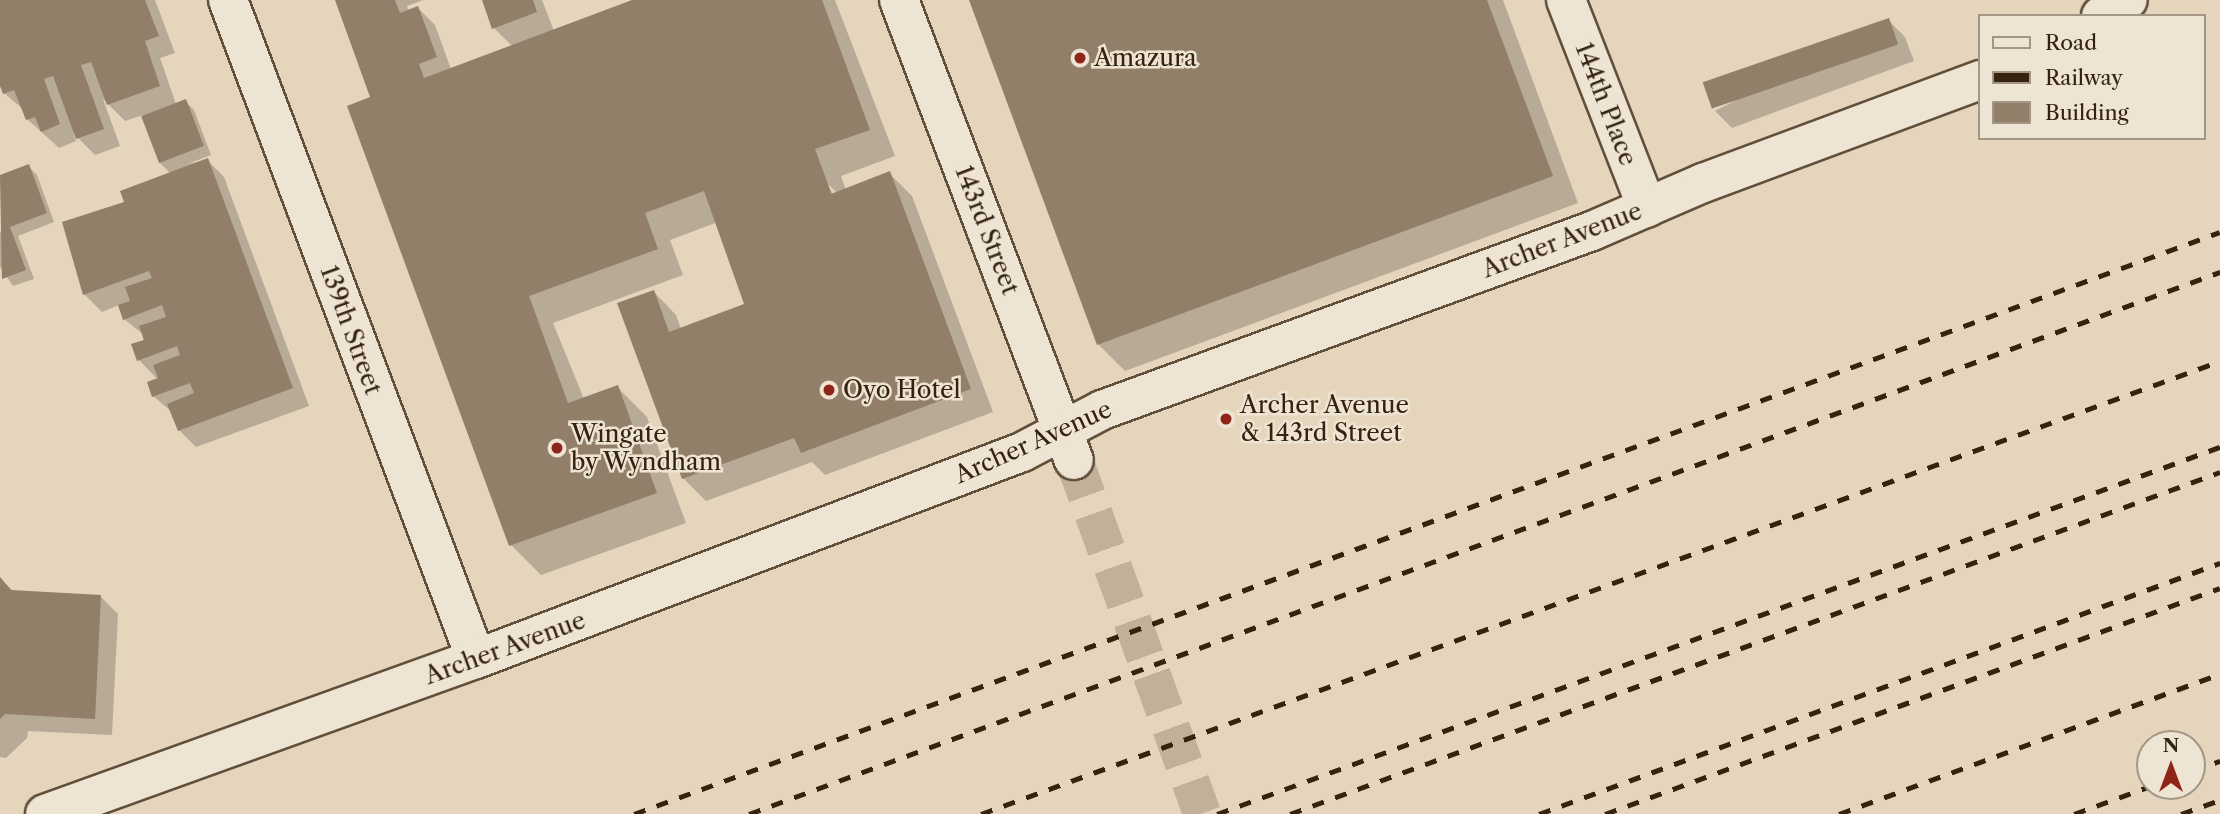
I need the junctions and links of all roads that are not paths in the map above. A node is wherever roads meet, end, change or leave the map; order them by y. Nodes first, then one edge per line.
1 (228, 0) edge
2 (899, 0) edge
3 (1566, 0) edge
4 (2128, 0) edge
5 (2104, 14) edge
6 (1979, 80) edge
7 (1647, 208) junction
8 (1069, 445) junction
9 (476, 659) junction
10 (45, 814) edge

1 - 9 street, 139th Street
2 - 8 street, 143rd Street
3 - 7 street, 144th Place
4 - 5 street
6 - 7 street, Archer Avenue
7 - 8 street, Archer Avenue
8 - 9 street, Archer Avenue
9 - 10 street, Archer Avenue

